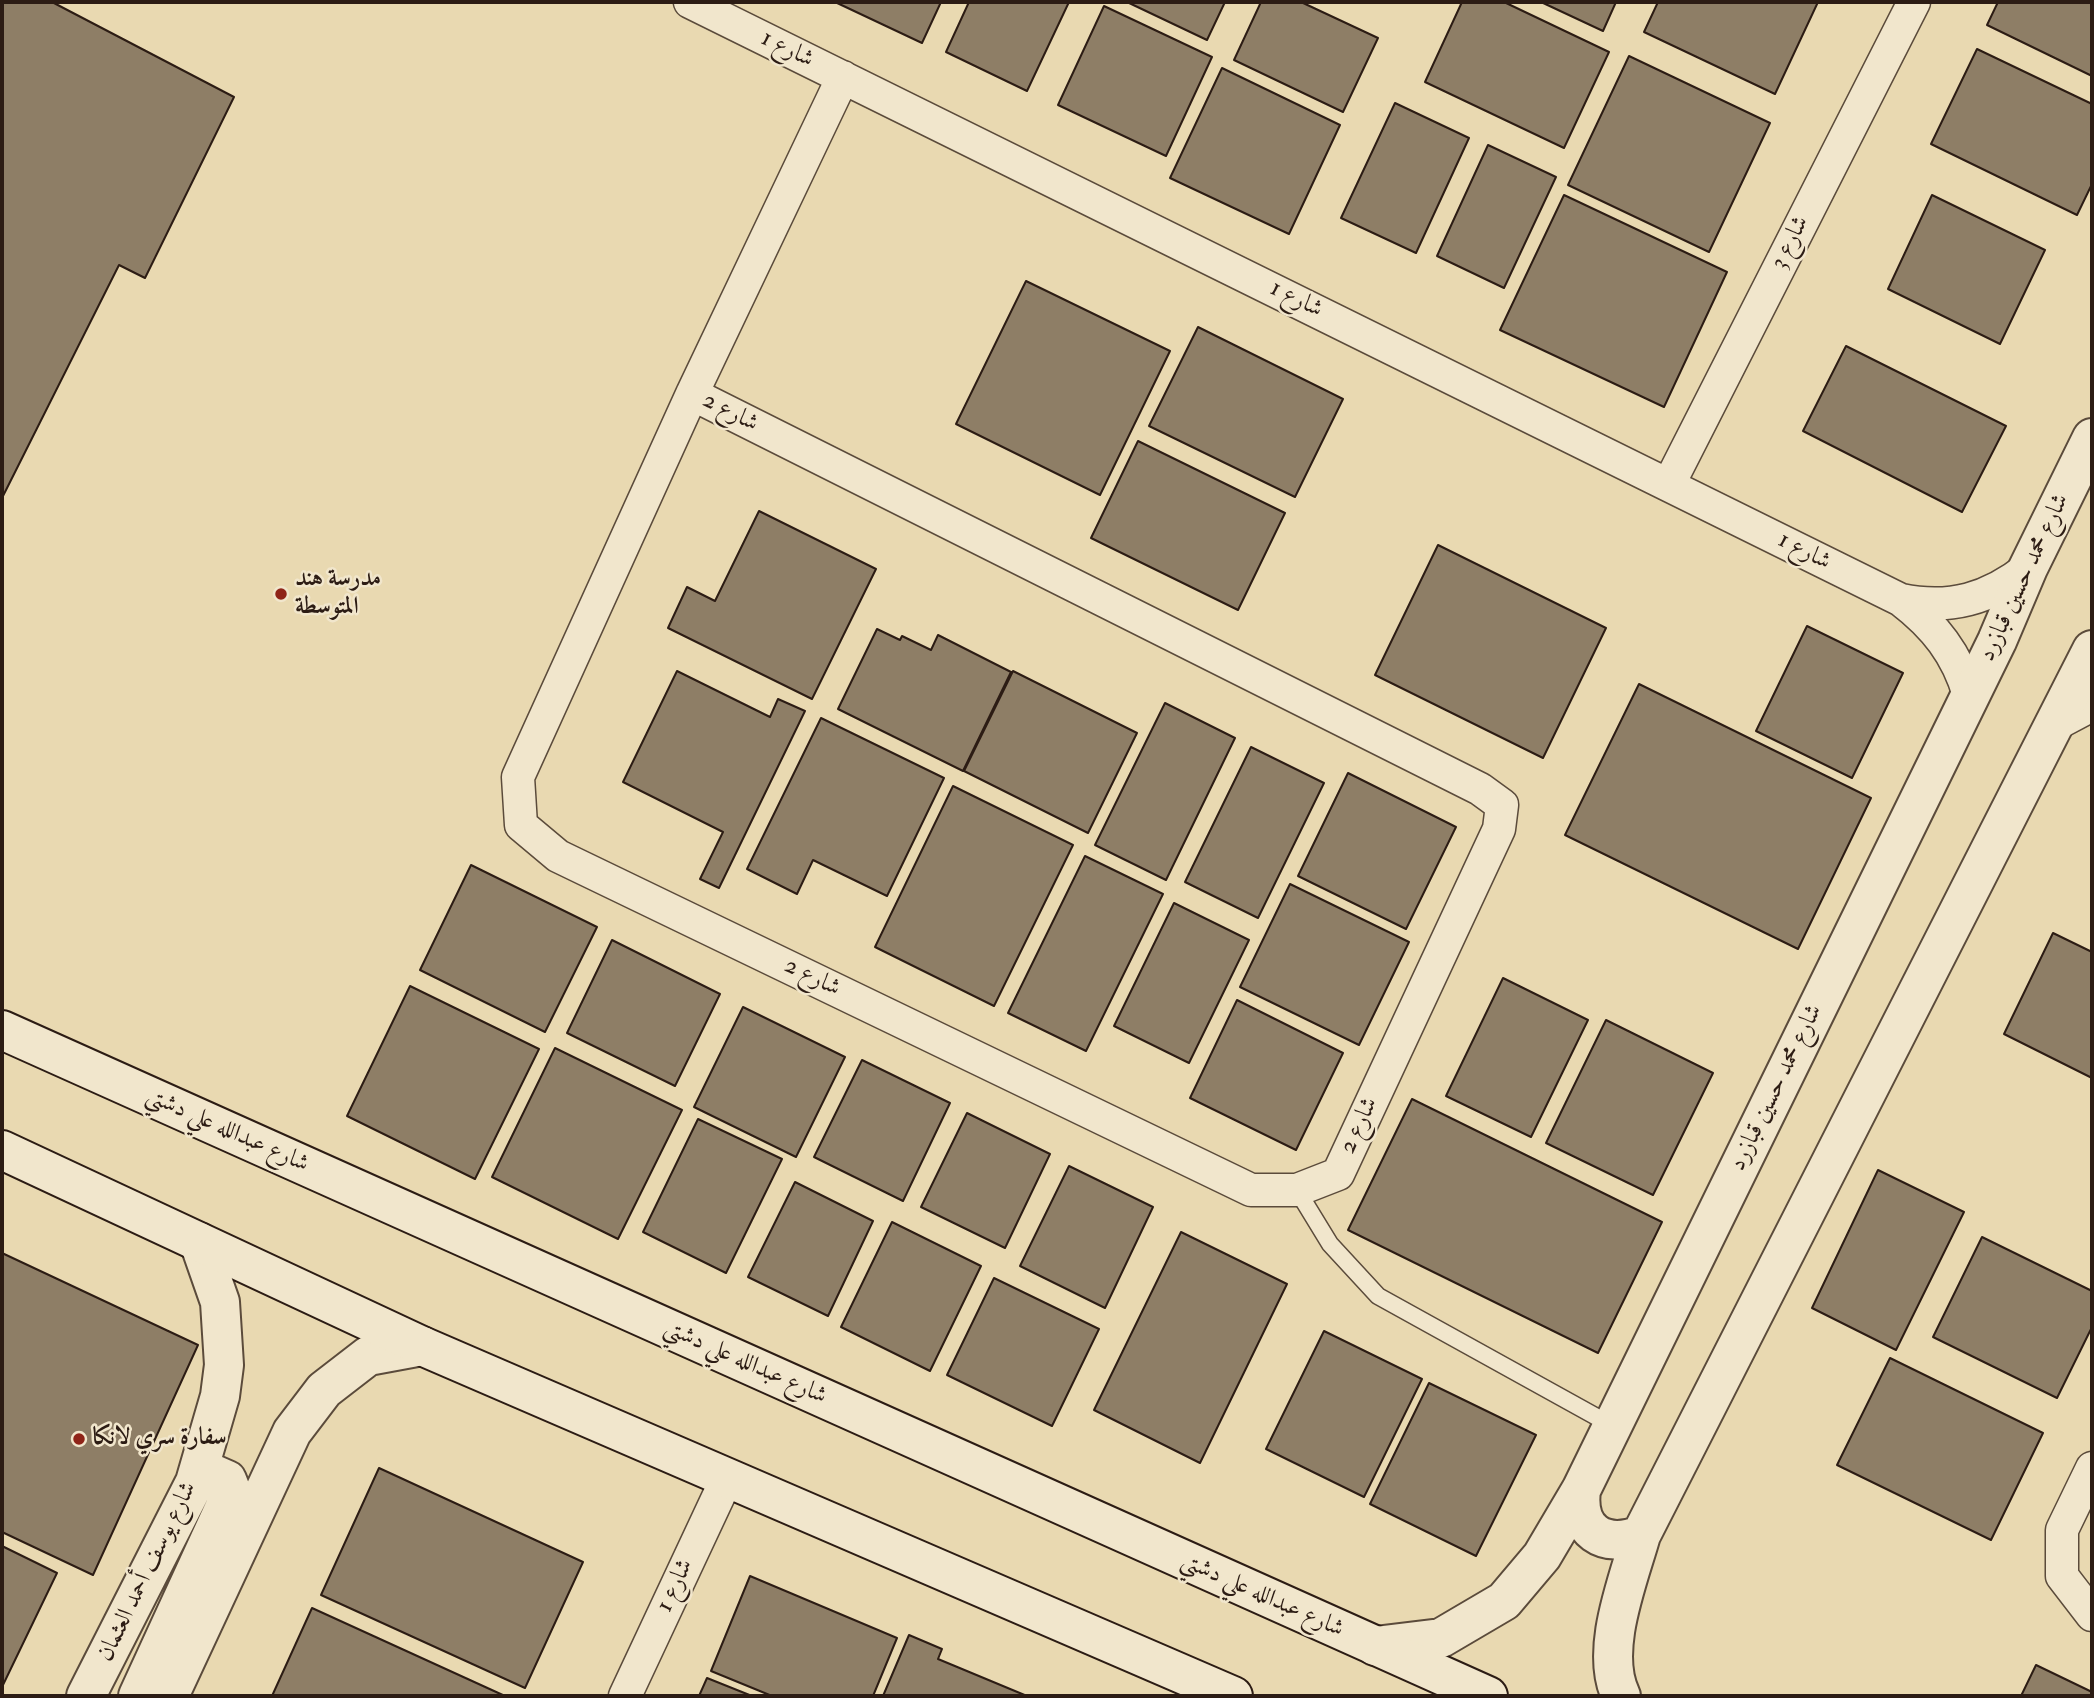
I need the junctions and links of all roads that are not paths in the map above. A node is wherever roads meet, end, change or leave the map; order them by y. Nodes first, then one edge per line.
1 (690, 2) edge
2 (1914, 2) edge
3 (843, 77) junction
4 (692, 394) junction
5 (2092, 438) edge
6 (1669, 484) junction
7 (2028, 568) junction
8 (1901, 600) junction
9 (2092, 650) edge
10 (1969, 695) junction
11 (2092, 705) edge
12 (2056, 724) junction
13 (2, 1030) edge
14 (2, 1150) edge
15 (1297, 1190) junction
16 (199, 1242) junction
17 (422, 1346) junction
18 (1613, 1426) junction
19 (2092, 1468) edge
20 (728, 1476) junction
21 (195, 1482) junction
22 (1581, 1490) junction
23 (1641, 1535) junction
24 (2092, 1615) edge
25 (1375, 1646) junction
26 (86, 1696) edge
27 (138, 1696) edge
28 (169, 1696) edge
29 (625, 1696) edge
30 (1233, 1696) edge
31 (1488, 1696) edge
32 (1621, 1696) edge

1 - 3 street, شارع 1
2 - 6 street, شارع 3
3 - 4 street, شارع 2
3 - 6 street, شارع 1
4 - 15 street, شارع 2
4 - 15 street, شارع 2
5 - 7 street, شارع محمد حسين قبازرد
6 - 8 street, شارع 1
7 - 8 street, شارع 1
7 - 10 street, شارع محمد حسين قبازرد
8 - 10 street, شارع 1
9 - 12 street
10 - 18 street, شارع محمد حسين قبازرد
11 - 12 street
12 - 23 street
13 - 25 street, شارع عبدالله علي دشتي
14 - 16 street
15 - 18 lane
16 - 17 street
16 - 21 street, شارع يوسف أحمد العثمان
17 - 20 street
17 - 28 street
18 - 22 street, شارع محمد حسين قبازرد
19 - 24 street
20 - 29 street, شارع 1
20 - 30 street
21 - 26 street, شارع يوسف أحمد العثمان
21 - 27 street
22 - 23 street
22 - 25 street, شارع محمد حسين قبازرد
23 - 32 street
25 - 31 street, شارع عبدالله علي دشتي

